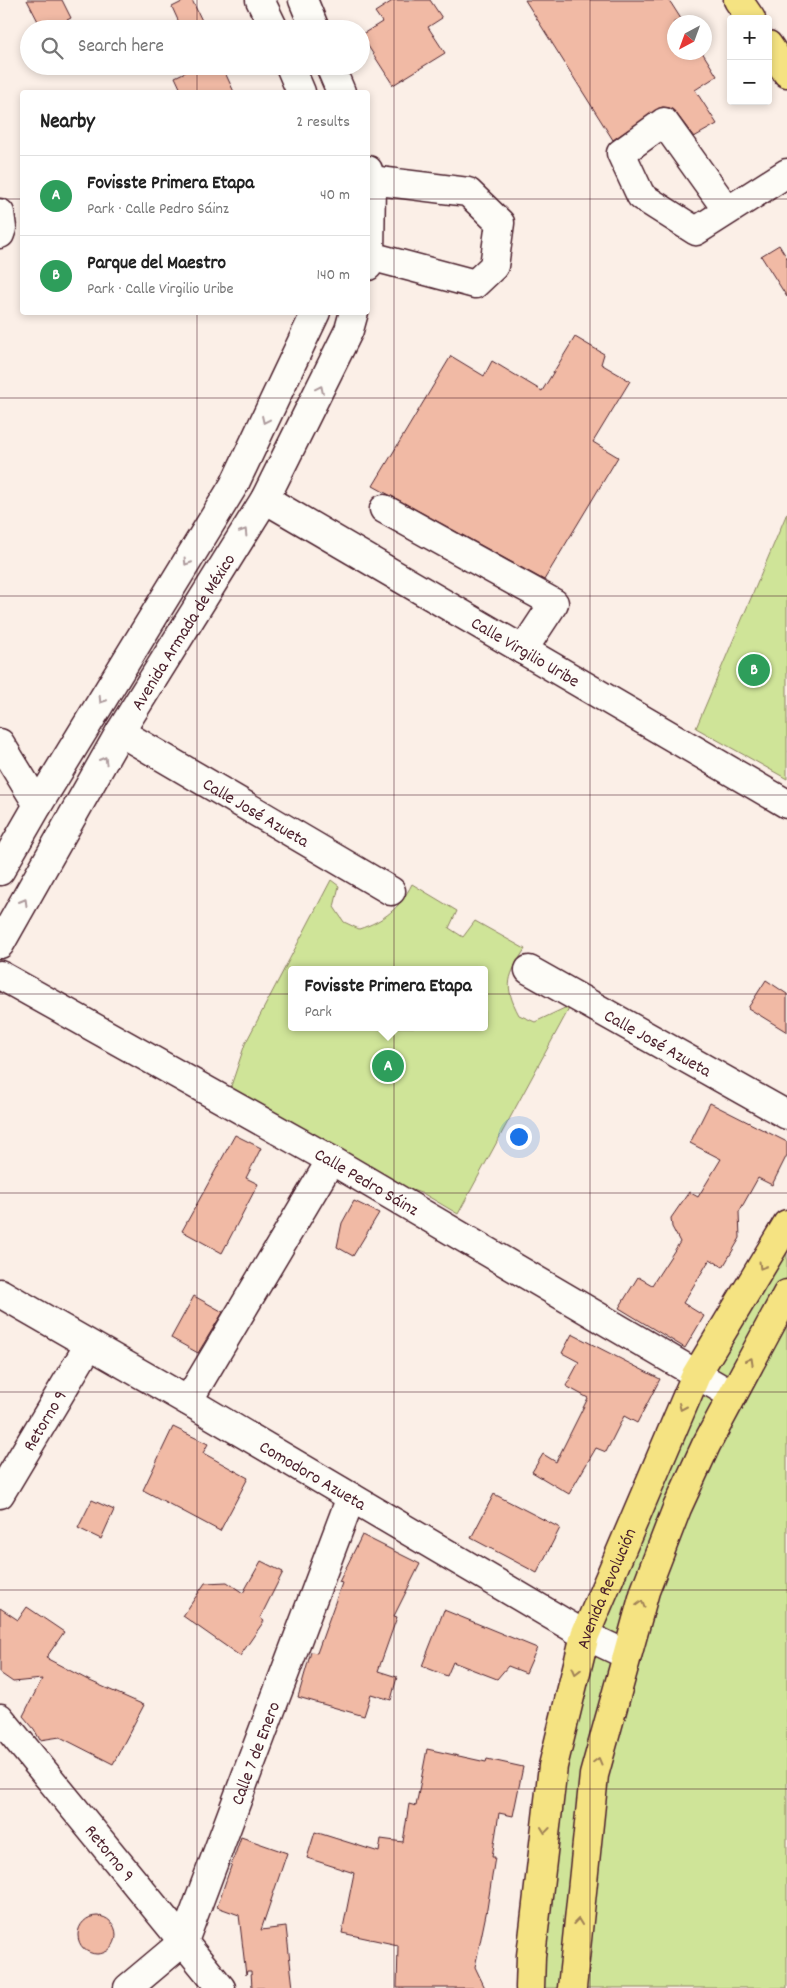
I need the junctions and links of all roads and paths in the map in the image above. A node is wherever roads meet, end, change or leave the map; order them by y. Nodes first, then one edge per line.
1 (260, 0) edge
2 (303, 0) edge
3 (738, 0) edge
4 (748, 15) edge
5 (270, 20) edge
6 (311, 20) edge
7 (772, 51) edge
8 (787, 73) edge
9 (293, 75) edge
10 (334, 75) edge
11 (299, 90) edge
12 (340, 90) edge
13 (787, 173) edge
14 (370, 175) edge
15 (727, 210) dead end
16 (0, 213) edge
17 (0, 234) edge
18 (370, 261) edge
19 (315, 315) edge
20 (353, 315) edge
21 (265, 499) junction
22 (384, 509) dead end
23 (524, 650) junction
24 (120, 732) junction
25 (0, 743) edge
26 (787, 804) edge
27 (38, 805) junction
28 (0, 871) edge
29 (392, 891) dead end
30 (0, 944) edge
31 (529, 970) dead end
32 (0, 975) edge
33 (787, 1115) edge
34 (331, 1160) junction
35 (787, 1224) edge
36 (0, 1293) edge
37 (787, 1294) edge
38 (89, 1345) junction
39 (696, 1375) junction
40 (732, 1395) junction
41 (188, 1401) junction
42 (0, 1494) edge
43 (351, 1497) junction
44 (585, 1635) junction
45 (627, 1655) junction
46 (0, 1718) edge
47 (184, 1941) junction
48 (531, 1956) junction
49 (573, 1976) edge
50 (128, 1988) edge
51 (221, 1988) edge
52 (530, 1988) edge

1 - 5 street
2 - 6 street
3 - 4 main road
7 - 8 main road
9 - 11 street
10 - 12 street
13 - 15 street
14 - 18 street
16 - 17 street
19 -> 27 street, Avenida Armada de México
21 -> 20 street, Avenida Armada de México
21 - 23 street, Calle Virgilio Uribe
24 -> 21 street, Avenida Armada de México
22 - 23 street
23 - 26 street, Calle Virgilio Uribe
24 - 29 street, Calle José Azueta
30 -> 24 street, Avenida Armada de México
25 - 27 street
27 - 28 street, Avenida Armada de México
31 - 33 street, Calle José Azueta
32 - 34 street, Calle Pedro Sáinz
34 - 39 street, Calle Pedro Sáinz
34 - 41 street
35 -> 39 main road, Avenida Revolución
36 - 38 street, Comodoro Azueta
40 -> 37 main road, Avenida Revolución
38 - 41 street, Comodoro Azueta
38 - 42 street, Retorno 9
39 - 40 street, Calle Pedro Sáinz
39 -> 44 main road, Avenida Revolución
45 -> 40 main road, Avenida Revolución
41 - 43 street, Comodoro Azueta
43 - 44 street, Comodoro Azueta
43 - 47 street, Calle 7 de Enero
44 - 45 street, Comodoro Azueta
44 -> 48 main road, Avenida Revolución
49 -> 45 main road, Avenida Revolución
46 - 47 street, Retorno 9
47 - 50 street, Calle 7 de Enero
47 - 51 street, Retorno 9
48 - 49 main road
48 - 52 main road, Avenida Revolución

